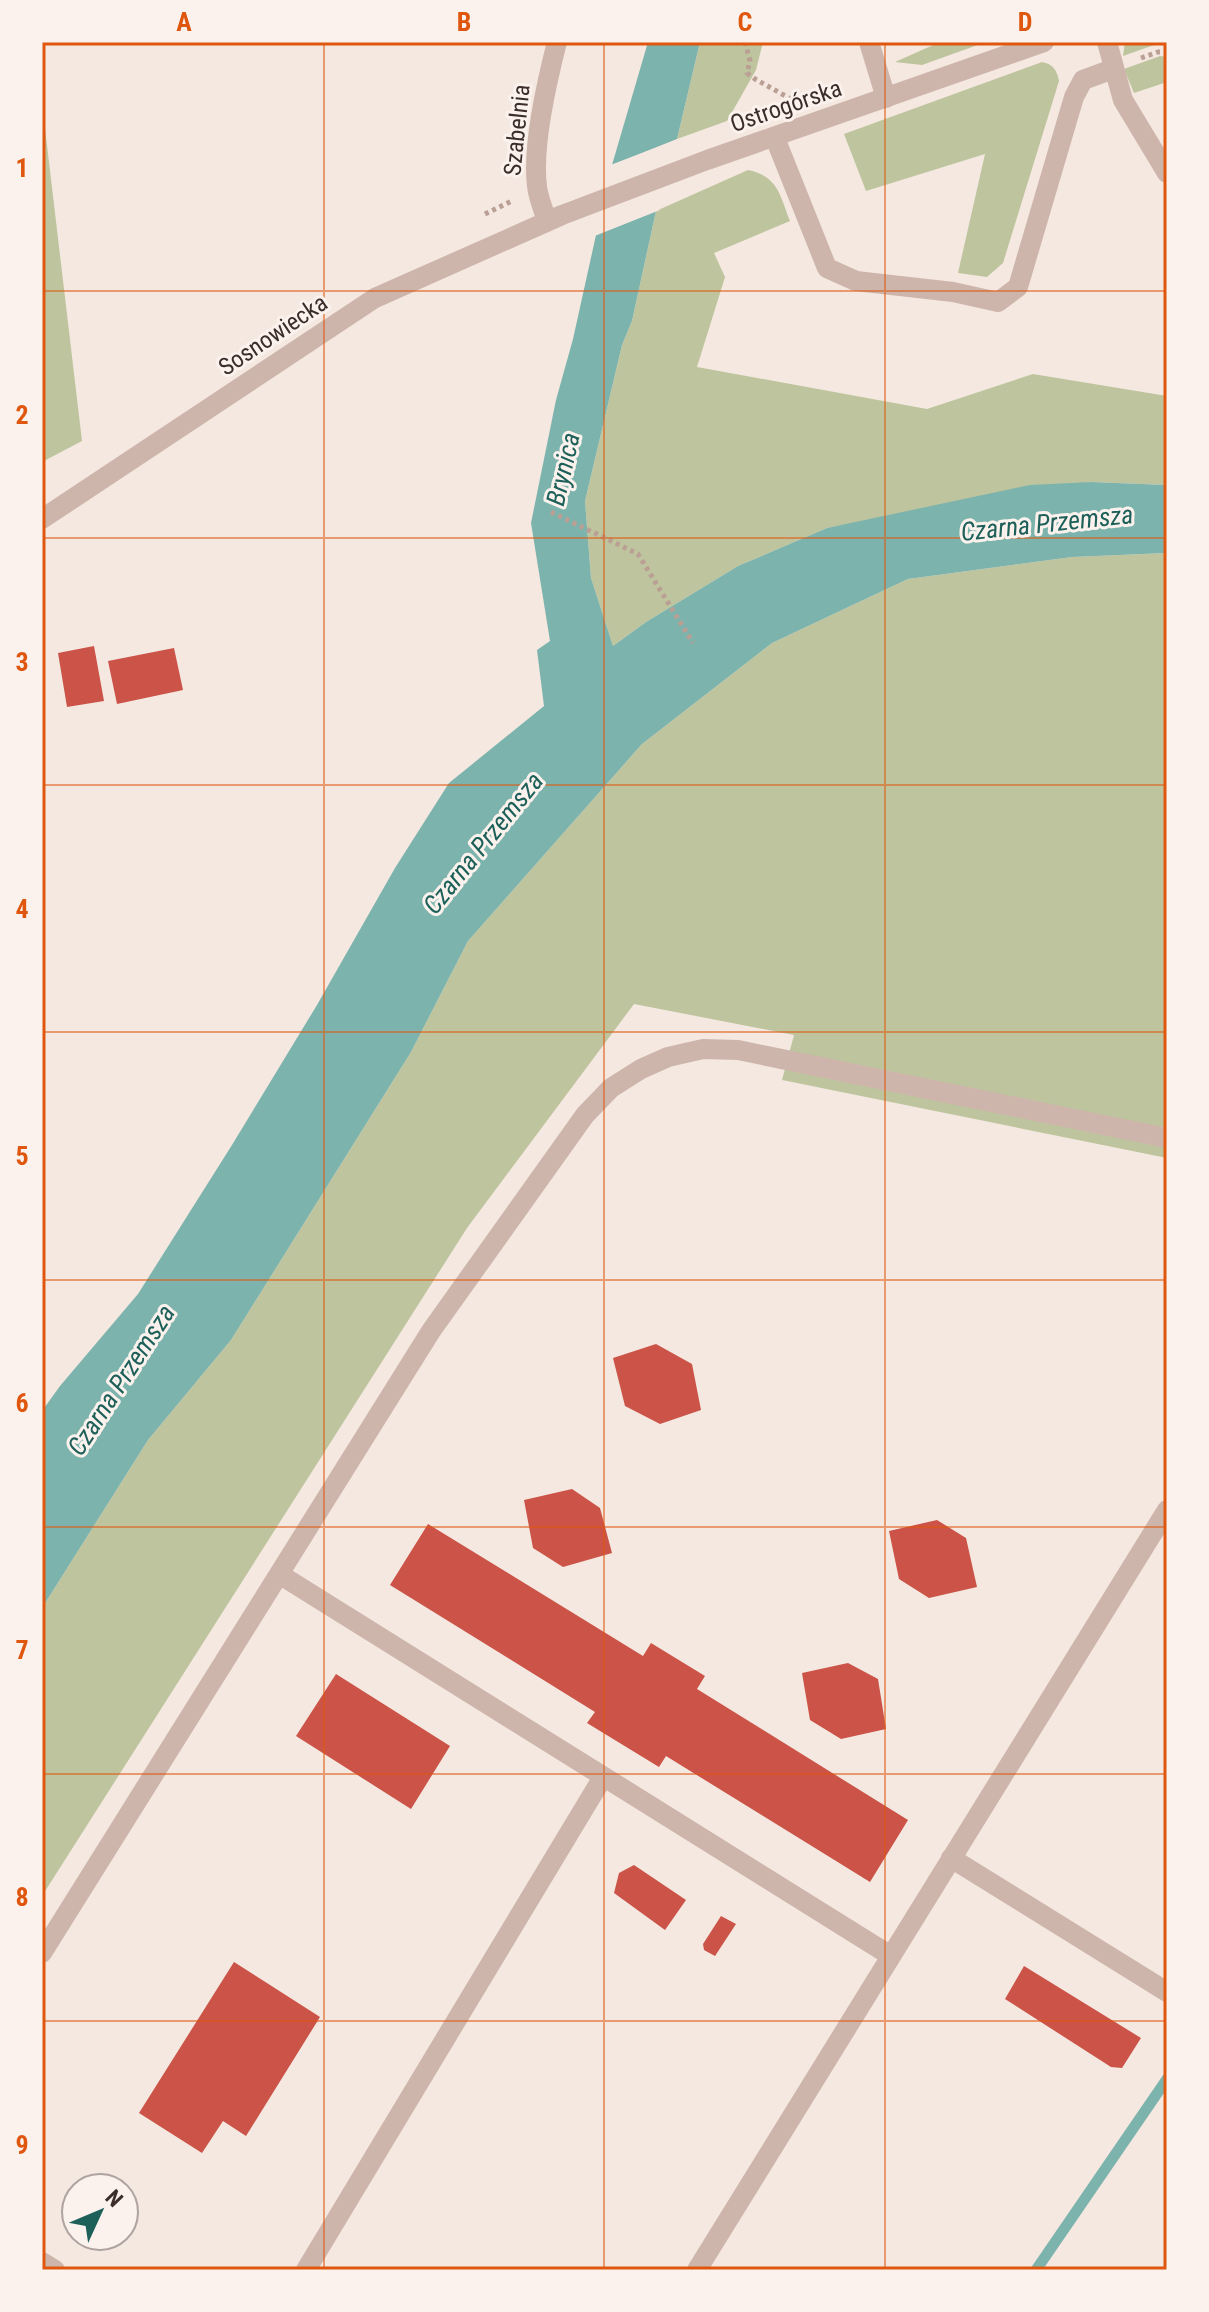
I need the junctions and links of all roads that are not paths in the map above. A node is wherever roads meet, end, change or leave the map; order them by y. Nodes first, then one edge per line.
1 (557, 42) edge
2 (869, 42) edge
3 (1044, 42) edge
4 (1107, 42) edge
5 (1113, 69) junction
6 (886, 98) junction
7 (775, 138) junction
8 (1167, 173) edge
9 (555, 218) junction
10 (42, 519) edge
11 (1167, 1138) edge
12 (1167, 1510) edge
13 (279, 1574) junction
14 (603, 1777) junction
15 (951, 1858) junction
16 (42, 1953) edge
17 (891, 1956) junction
18 (1167, 1992) edge
19 (42, 2262) edge
20 (55, 2270) edge
21 (306, 2270) edge
22 (697, 2270) edge

1 - 9 street, Szabelnia
2 - 6 street
3 - 6 street, Ostrogórska
4 - 5 street
5 - 7 street
5 - 8 street
6 - 7 street, Ostrogórska
7 - 9 street, Ostrogórska
9 - 10 street, Sosnowiecka
11 - 13 street
12 - 15 street
13 - 14 street
13 - 16 street
14 - 17 street
14 - 21 street
15 - 17 street
15 - 18 street
17 - 22 street
19 - 20 street

